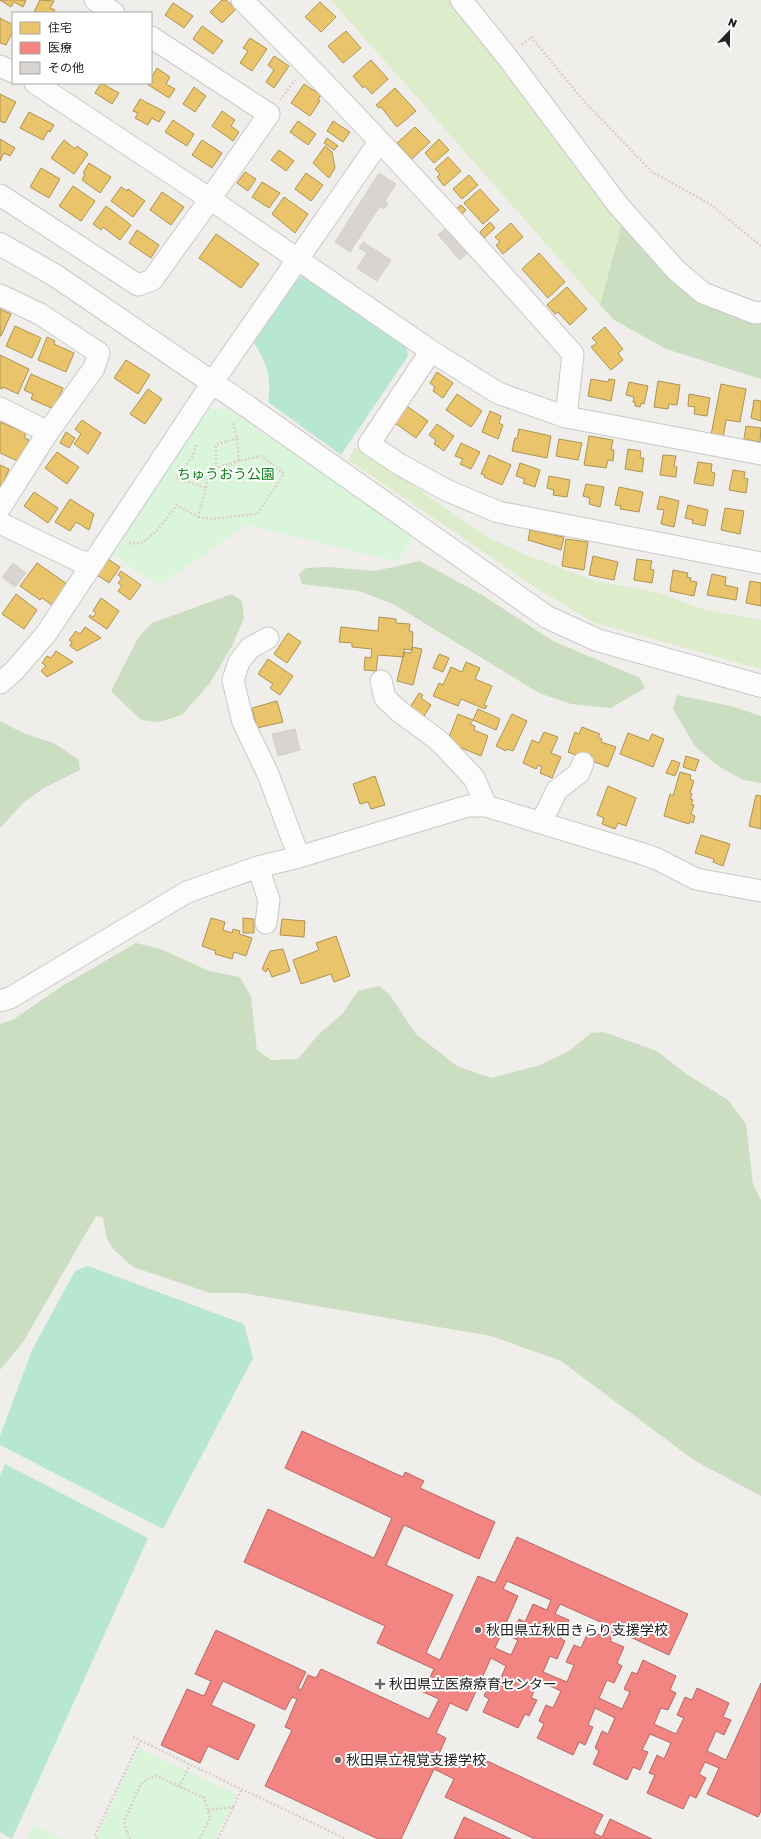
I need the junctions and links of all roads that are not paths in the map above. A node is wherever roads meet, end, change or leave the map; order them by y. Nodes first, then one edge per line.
1 (95, 0) edge
2 (242, 0) edge
3 (461, 0) edge
4 (113, 12) edge
5 (152, 38) edge
6 (0, 66) edge
7 (12, 72) edge
8 (37, 84) edge
9 (379, 142) junction
10 (0, 195) edge
11 (210, 199) junction
12 (0, 244) edge
13 (298, 260) junction
14 (0, 295) edge
15 (761, 312) edge
16 (431, 351) junction
17 (212, 382) junction
18 (0, 408) edge
19 (566, 417) junction
20 (48, 432) junction
21 (761, 454) edge
22 (0, 508) edge
23 (0, 523) edge
24 (92, 563) junction
25 (761, 563) edge
26 (268, 638) dead end
27 (381, 681) dead end
28 (0, 683) edge
29 (761, 686) edge
30 (582, 763) dead end
31 (486, 806) junction
32 (541, 823) junction
33 (299, 858) junction
34 (258, 867) junction
35 (761, 891) edge
36 (266, 923) dead end
37 (0, 1001) edge

1 - 4 street
2 - 9 street
3 - 15 street
5 - 11 street
6 - 7 street
8 - 11 street
9 - 13 street
9 - 19 street
10 - 11 street
11 - 13 street
12 - 17 street
13 - 16 street
13 - 17 street
14 - 20 street
16 - 19 street
16 - 25 street
17 - 24 street
17 - 29 street
18 - 20 street
19 - 21 street
20 - 22 street
23 - 24 street
24 - 28 street
26 - 33 street
27 - 31 street
30 - 32 street
31 - 32 street
31 - 33 street
32 - 35 street
33 - 34 street
34 - 36 street
34 - 37 street

